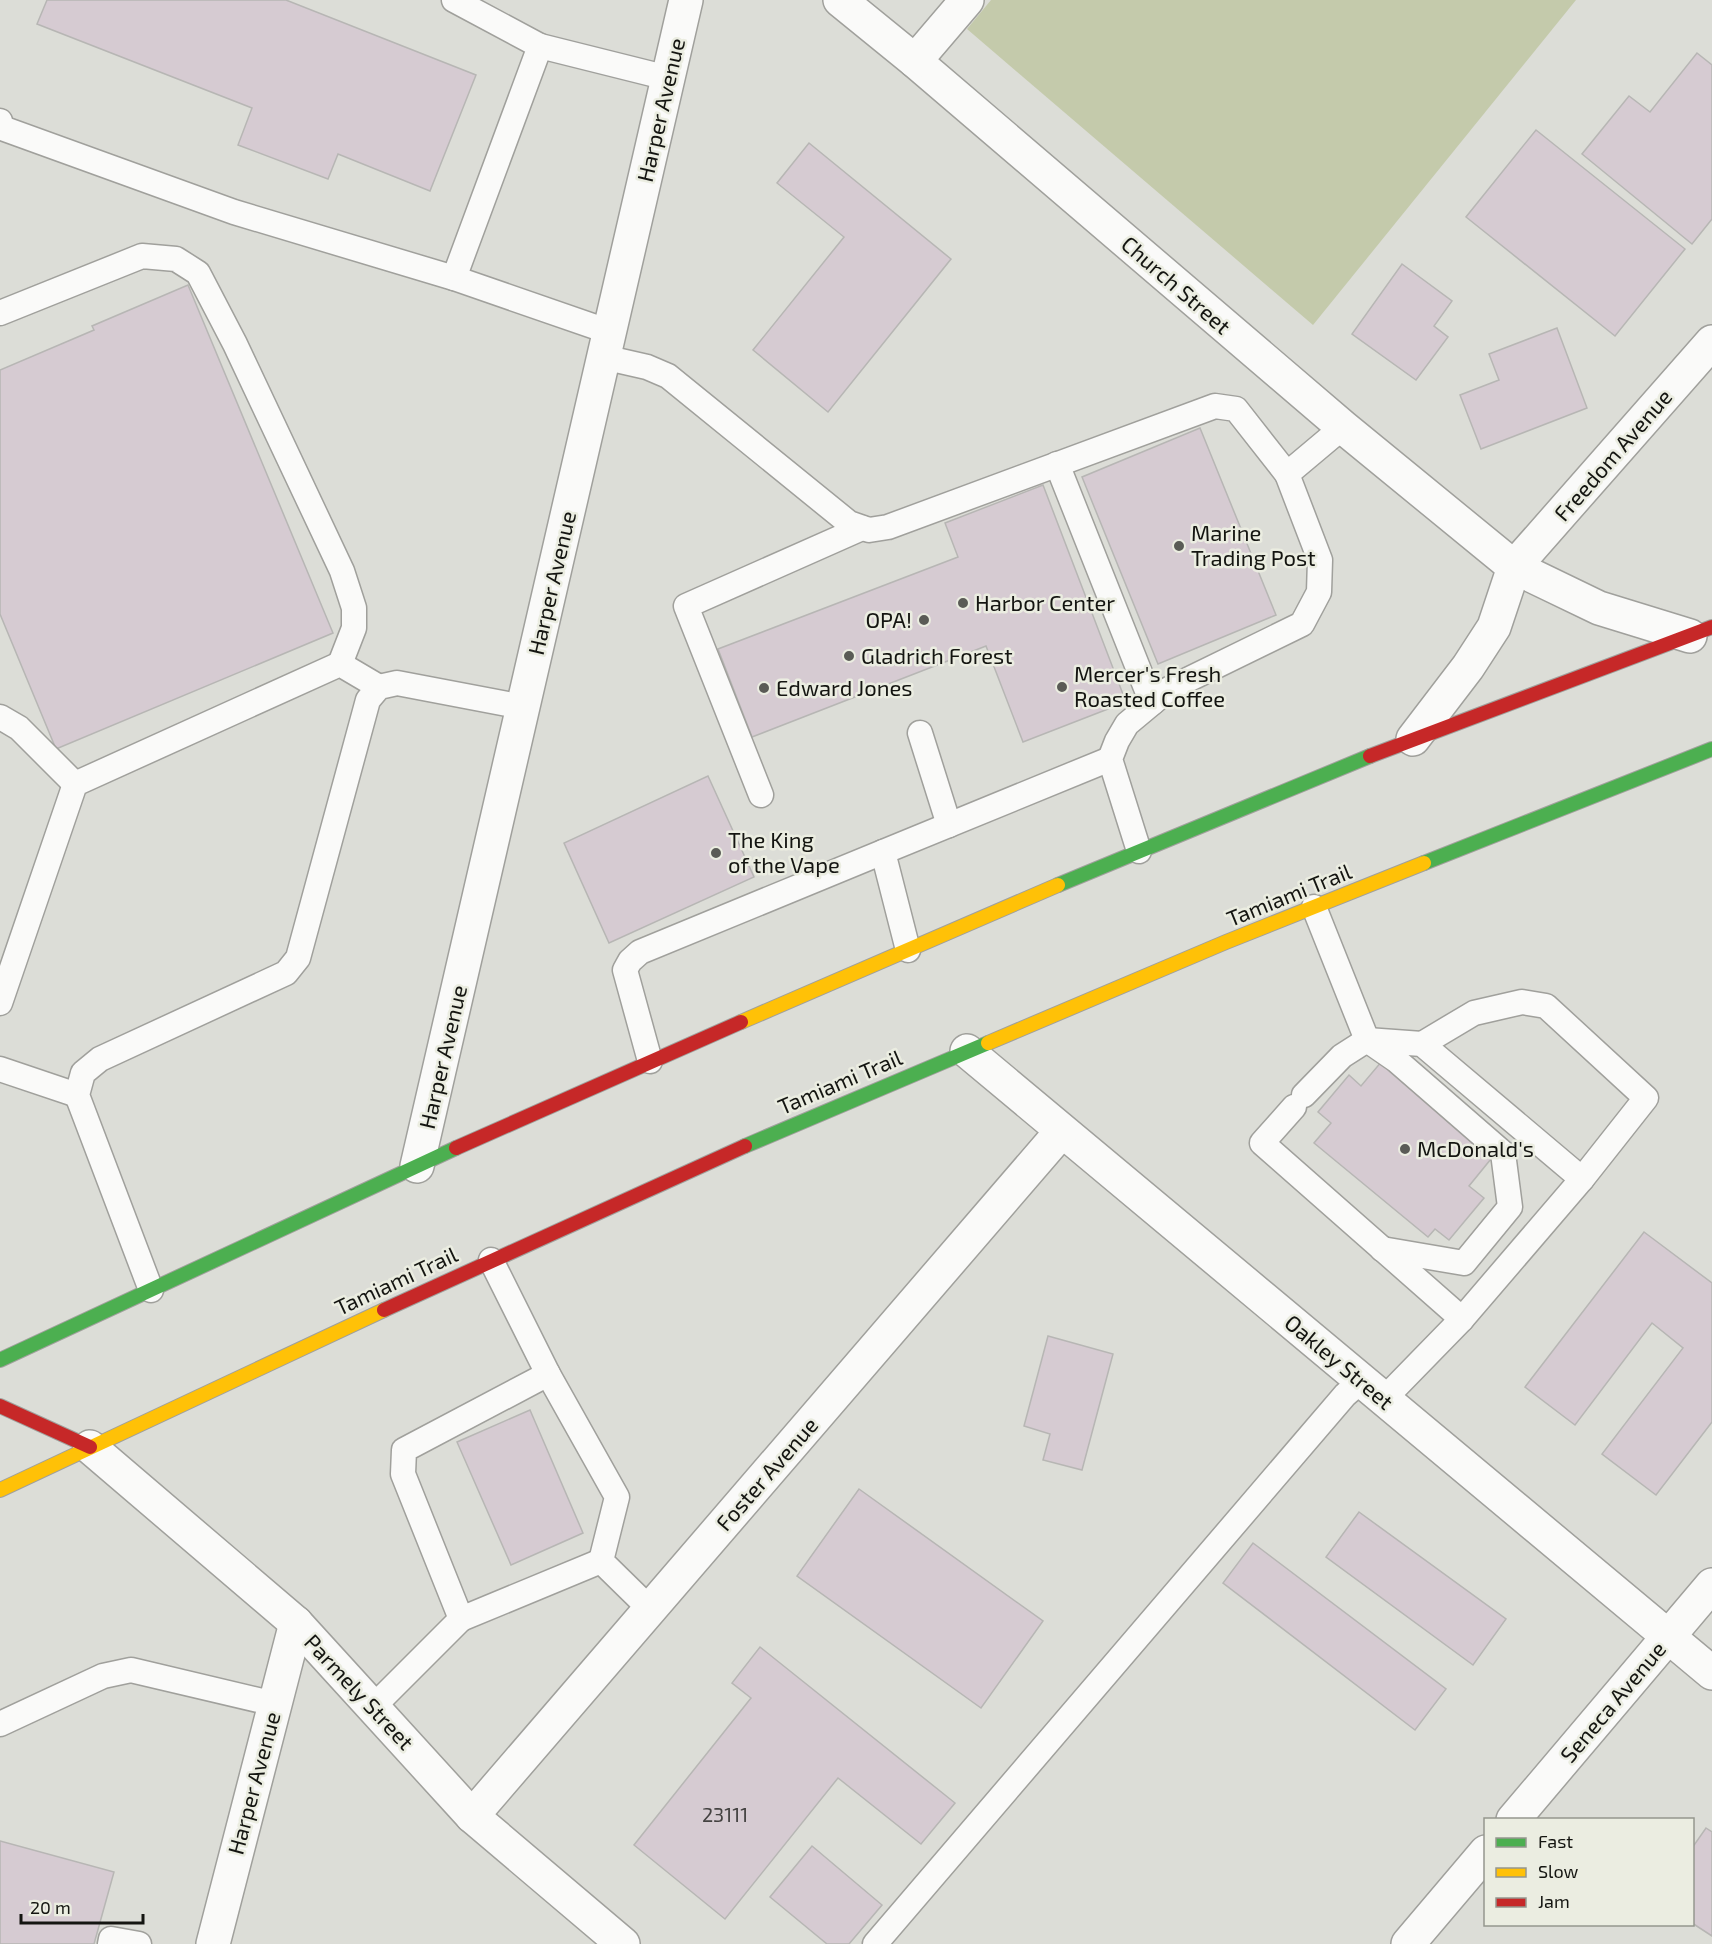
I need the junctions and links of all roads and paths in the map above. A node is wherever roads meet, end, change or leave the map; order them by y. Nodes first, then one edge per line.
1 (454, 0) edge
2 (686, 0) edge
3 (840, 0) edge
4 (967, 0) edge
5 (540, 46) junction
6 (915, 61) junction
7 (668, 78) junction
8 (0, 121) edge
9 (454, 278) junction
10 (0, 313) edge
11 (1712, 342) edge
12 (607, 345) junction
13 (1343, 427) junction
14 (1057, 465) junction
15 (1287, 474) junction
16 (862, 528) junction
17 (1514, 567) junction
18 (1701, 632) edge
19 (340, 664) junction
20 (379, 687) junction
21 (1152, 704) junction
22 (523, 707) junction
23 (0, 717) edge
24 (920, 734) dead end
25 (1413, 739) junction
26 (1712, 749) edge
27 (1110, 759) junction
28 (75, 784) junction
29 (761, 795) dead end
30 (949, 825) junction
31 (1139, 851) junction
32 (884, 852) junction
33 (1314, 907) junction
34 (908, 950) junction
35 (0, 1003) edge
36 (1367, 1040) junction
37 (1422, 1044) junction
38 (966, 1051) junction
39 (650, 1061) junction
40 (0, 1069) edge
41 (77, 1095) junction
42 (1061, 1132) junction
43 (417, 1166) junction
44 (1582, 1179) junction
45 (1382, 1249) junction
46 (491, 1260) junction
47 (151, 1290) junction
48 (1462, 1319) junction
49 (0, 1360) edge
50 (548, 1374) junction
51 (1373, 1390) junction
52 (0, 1406) edge
53 (90, 1447) junction
54 (0, 1490) edge
55 (601, 1561) junction
56 (1712, 1585) edge
57 (650, 1609) junction
58 (461, 1619) junction
59 (296, 1623) junction
60 (1669, 1636) junction
61 (1712, 1673) edge
62 (275, 1704) junction
63 (373, 1707) junction
64 (0, 1724) edge
65 (472, 1815) junction
66 (1515, 1818) edge
67 (1484, 1853) edge
68 (110, 1944) edge
69 (140, 1944) edge
70 (213, 1944) edge
71 (623, 1944) edge
72 (875, 1944) edge
73 (1408, 1944) edge

1 - 5 lane
2 - 7 street, Harper Avenue
3 - 6 street, Church Street
4 - 6 street
5 - 7 lane
5 - 9 lane
6 - 13 street, Church Street
7 - 12 street, Harper Avenue
8 - 9 lane
9 - 12 lane
10 - 19 lane
11 - 17 street, Freedom Avenue
12 - 16 lane
12 - 22 street, Harper Avenue
13 - 15 lane
13 - 17 street, Church Street
14 - 15 lane
14 - 16 lane
14 - 21 lane
15 - 21 lane
16 - 29 lane
17 - 18 street, Church Street
17 - 25 street
18 - 25 main road
19 - 20 lane
19 - 28 lane
20 - 22 lane
20 - 41 lane
21 - 27 lane
22 - 43 street, Harper Avenue
23 - 28 lane
24 - 30 lane
25 - 31 main road
26 - 33 main road, Tamiami Trail
27 - 30 lane
27 - 31 lane
28 - 35 lane
30 - 32 lane
31 - 34 main road
32 - 34 lane
32 - 39 lane
33 - 36 lane
33 - 38 main road, Tamiami Trail
34 - 39 main road
36 - 37 lane
36 - 45 lane
36 - 45 lane
37 - 44 lane
37 - 44 lane
38 - 42 street, Oakley Street
38 - 46 main road, Tamiami Trail
39 - 43 main road
40 - 41 lane
41 - 47 lane
42 - 51 street, Oakley Street
42 - 57 street, Foster Avenue
43 - 47 main road
44 - 48 lane
45 - 48 lane
46 - 50 lane
46 - 53 main road, Tamiami Trail
47 - 49 main road
48 - 51 lane
50 - 55 lane
50 - 58 lane
51 - 60 street, Oakley Street
51 - 72 lane
52 - 53 main road
53 - 54 main road, Tamiami Trail
53 - 59 street, Parmely Street
55 - 57 lane
55 - 58 lane
56 - 60 street, Seneca Avenue
57 - 65 street, Foster Avenue
58 - 63 lane
59 - 62 street, Harper Avenue
59 - 63 street, Parmely Street
60 - 61 street, Oakley Street
60 - 66 street, Seneca Avenue
62 - 64 lane
62 - 70 street, Harper Avenue
63 - 65 street, Parmely Street
65 - 71 street, Parmely Street
67 - 73 street
68 - 69 lane

